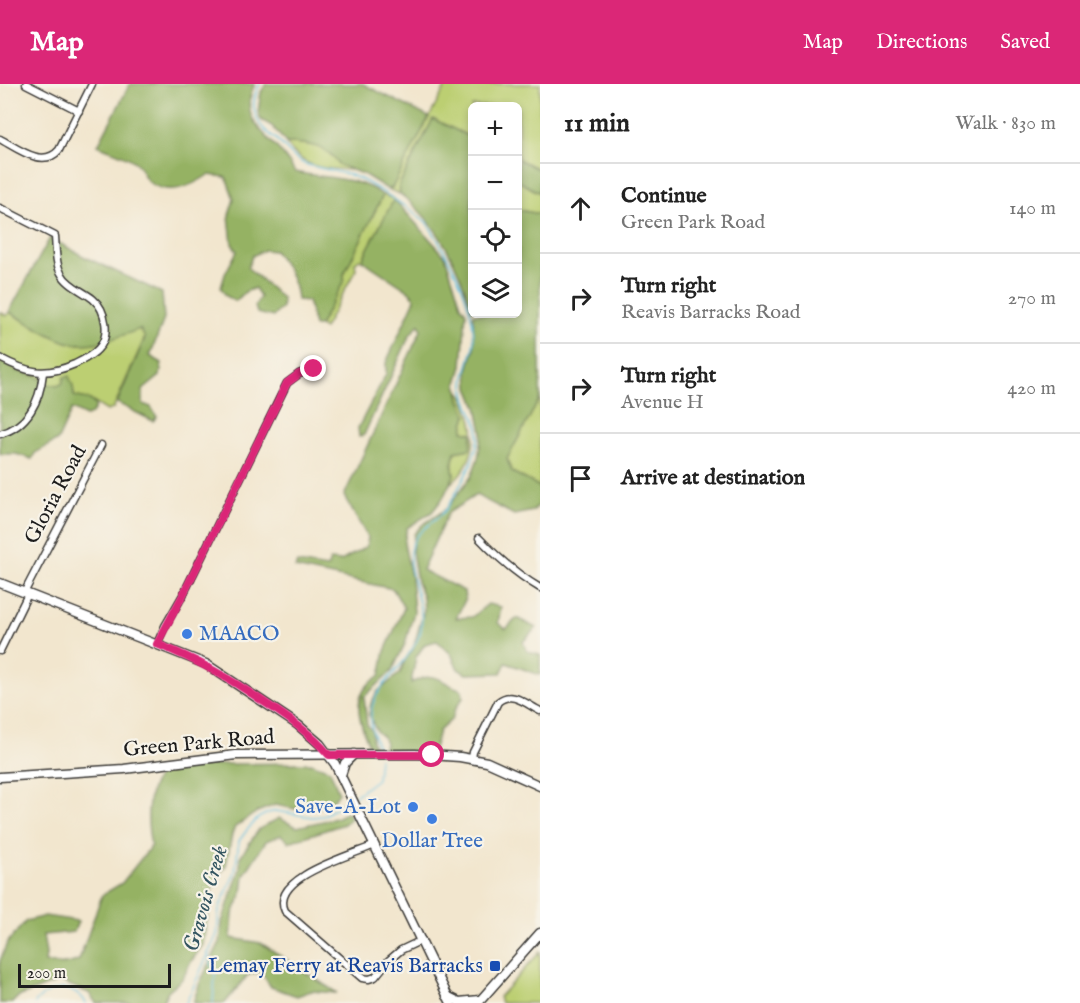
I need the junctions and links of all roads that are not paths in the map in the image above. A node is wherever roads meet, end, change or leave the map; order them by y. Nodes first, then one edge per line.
1 (26, 84) edge
2 (92, 84) edge
3 (79, 111) junction
4 (0, 139) edge
5 (0, 208) edge
6 (0, 358) edge
7 (314, 369) dead end
8 (42, 373) junction
9 (0, 434) edge
10 (101, 445) dead end
11 (479, 538) dead end
12 (0, 583) edge
13 (540, 588) edge
14 (26, 593) junction
15 (157, 644) junction
16 (0, 651) edge
17 (540, 711) edge
18 (308, 733) junction
19 (304, 754) junction
20 (354, 754) junction
21 (329, 755) junction
22 (472, 758) junction
23 (341, 776) junction
24 (0, 777) edge
25 (540, 786) edge
26 (375, 845) junction
27 (540, 933) edge
28 (422, 940) junction
29 (449, 1001) edge
30 (479, 1002) edge

1 - 3 street
2 - 3 street
3 - 4 street
5 - 8 street
6 - 8 street
7 - 15 street
8 - 9 street
10 - 14 street, Gloria Road
11 - 13 street
12 - 14 main road
14 - 15 main road
14 - 16 street, Gloria Road
15 - 18 main road
17 - 22 street
18 - 19 main road
18 - 21 main road
19 - 21 main road, Green Park Road
19 - 24 main road, Green Park Road
20 - 21 main road, Green Park Road
20 - 22 main road, Green Park Road
20 - 23 main road
21 - 23 main road
22 - 25 main road, Green Park Road
23 - 26 main road
26 - 28 main road
26 - 28 street
27 - 30 main road
28 - 29 main road
29 - 30 main road

